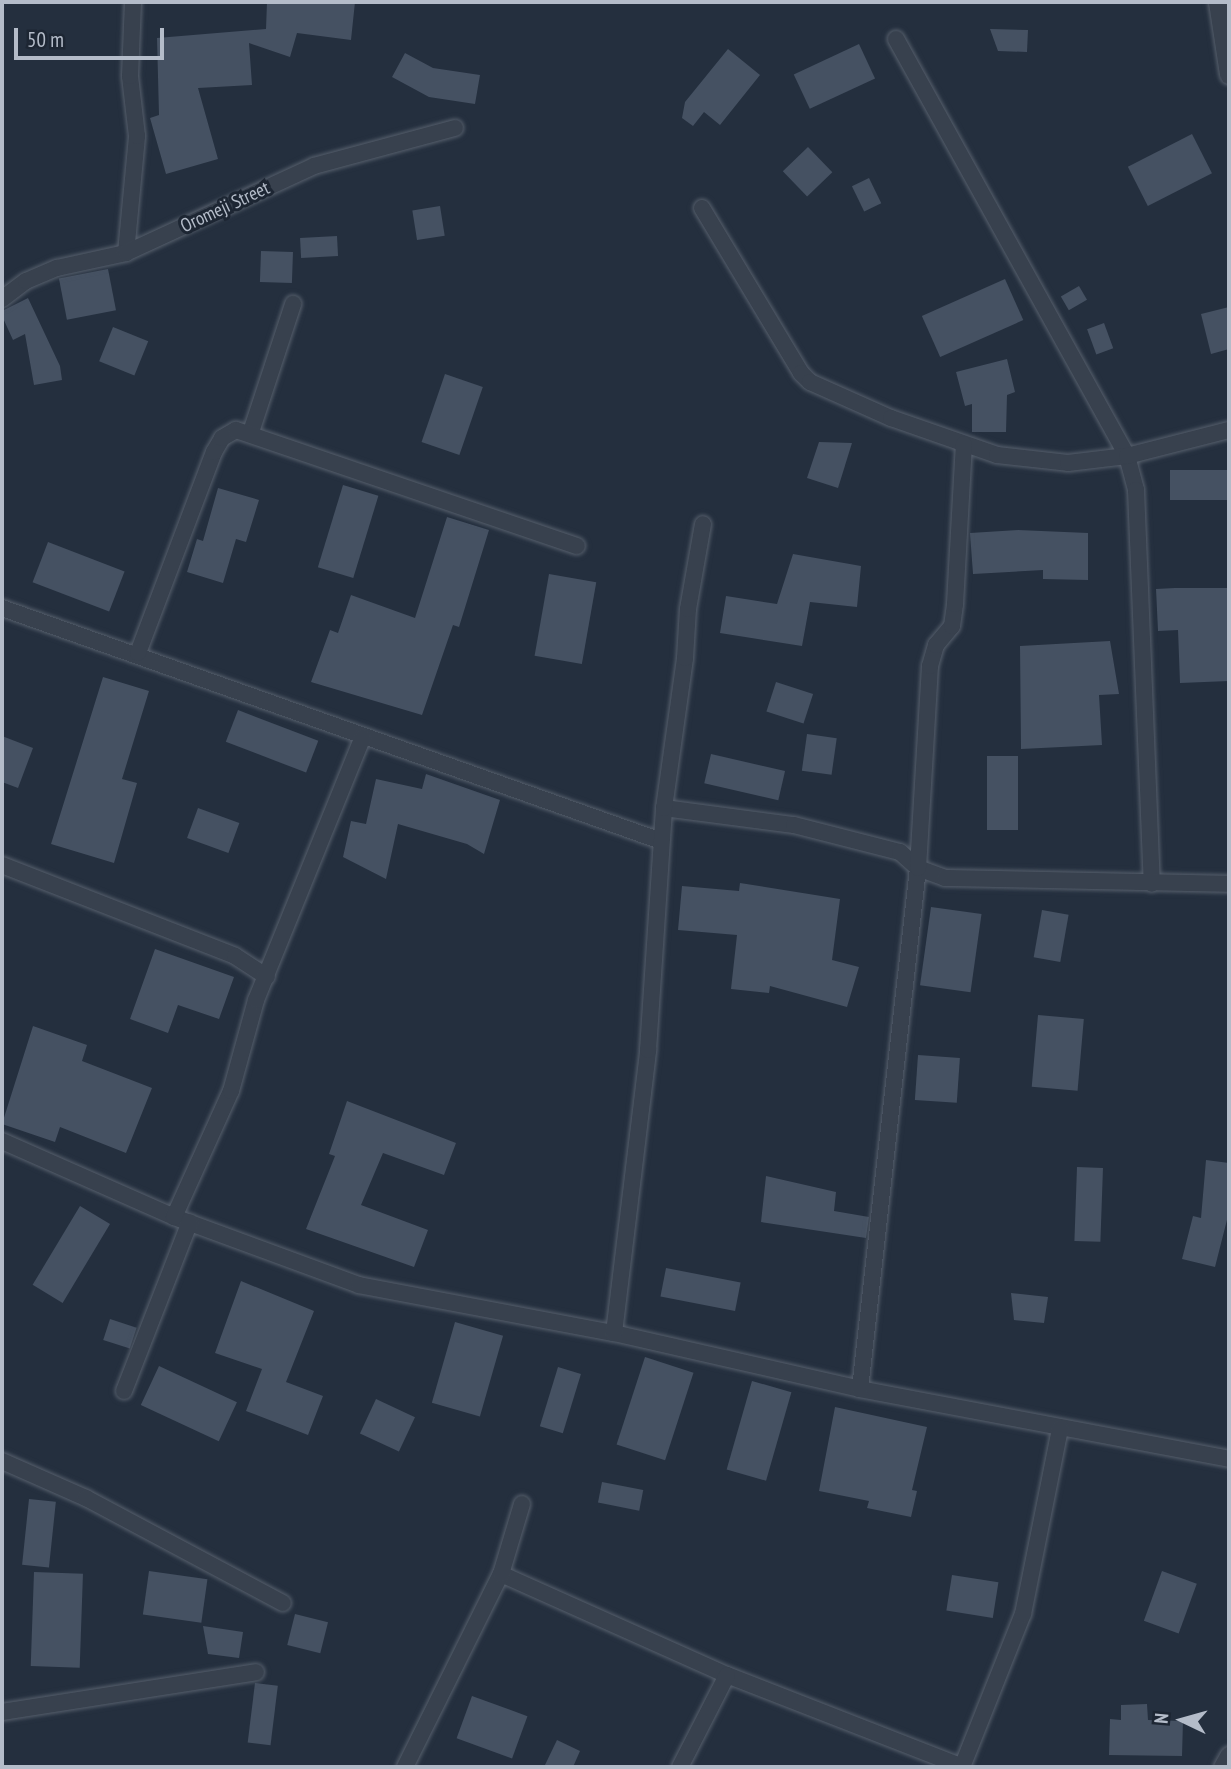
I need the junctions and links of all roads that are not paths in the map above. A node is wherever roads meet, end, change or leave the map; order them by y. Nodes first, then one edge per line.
1 (133, 2) edge
2 (1218, 2) edge
3 (897, 39) dead end
4 (1229, 74) edge
5 (455, 128) dead end
6 (702, 208) dead end
7 (126, 253) junction
8 (2, 299) edge
9 (293, 304) dead end
10 (1229, 430) edge
11 (251, 432) junction
12 (964, 444) junction
13 (1127, 456) junction
14 (703, 524) dead end
15 (577, 546) dead end
16 (2, 608) edge
17 (138, 653) junction
18 (363, 737) junction
19 (664, 808) junction
20 (661, 841) junction
21 (2, 865) edge
22 (918, 868) junction
23 (1152, 884) junction
24 (1229, 884) edge
25 (267, 977) junction
26 (2, 1141) edge
27 (182, 1220) junction
28 (614, 1333) junction
29 (860, 1389) junction
30 (124, 1391) dead end
31 (1060, 1428) junction
32 (1229, 1458) edge
33 (2, 1461) edge
34 (522, 1504) dead end
35 (501, 1574) junction
36 (283, 1604) dead end
37 (256, 1672) dead end
38 (727, 1675) junction
39 (2, 1712) edge
40 (1229, 1756) edge
41 (405, 1767) edge
42 (680, 1767) edge
43 (962, 1767) edge
44 (1223, 1767) edge

1 - 7 street
2 - 4 street
3 - 13 street
5 - 7 street, Oromeji Street
6 - 12 street
7 - 8 street, Oromeji Street
9 - 11 street
10 - 13 street
11 - 15 street
11 - 17 street
12 - 13 street
12 - 22 street
13 - 23 street
14 - 19 street
16 - 17 street
17 - 18 street
18 - 20 street
18 - 25 street
19 - 20 street
19 - 22 street
20 - 28 street
21 - 25 street
22 - 23 street
22 - 29 street
23 - 24 street
25 - 27 street
26 - 27 street
27 - 28 street
27 - 30 street
28 - 29 street
29 - 31 street
31 - 32 street
31 - 43 street
33 - 36 street
34 - 35 street
35 - 38 street
35 - 41 street
37 - 39 street
38 - 42 street
38 - 43 street
40 - 44 street

